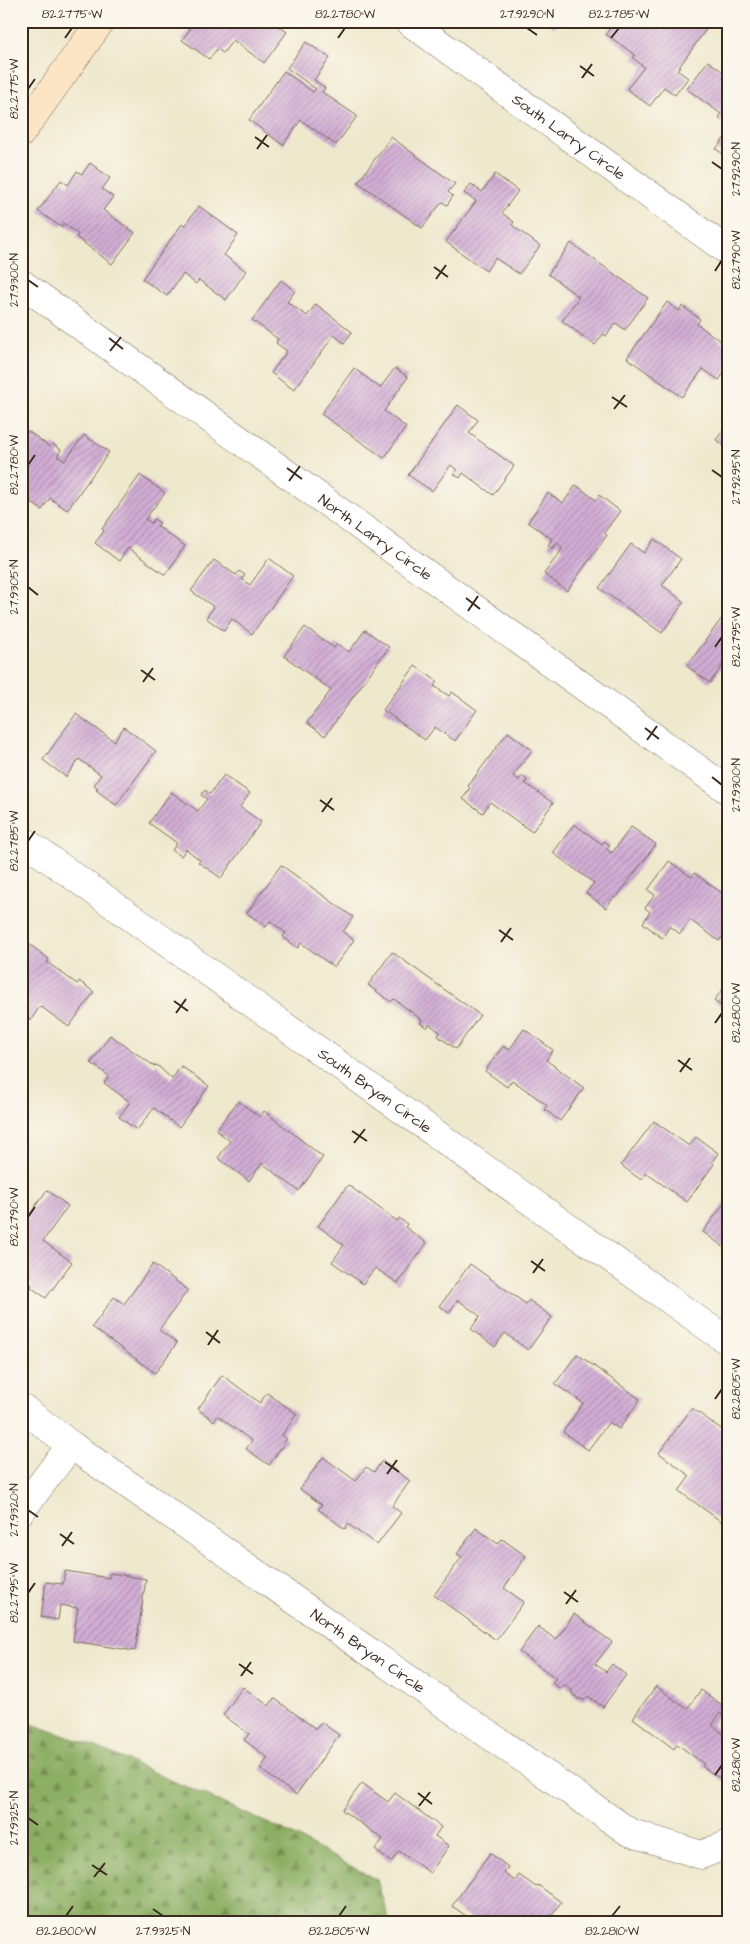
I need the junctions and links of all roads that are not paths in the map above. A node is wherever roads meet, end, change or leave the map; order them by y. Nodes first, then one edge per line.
1 (101, 21) edge
2 (408, 21) edge
3 (21, 133) edge
4 (729, 252) edge
5 (21, 283) edge
6 (729, 791) edge
7 (21, 839) edge
8 (729, 1342) edge
9 (21, 1407) edge
10 (71, 1445) junction
11 (21, 1512) edge
12 (729, 1844) edge

1 - 3 street
2 - 4 street, South Larry Circle
5 - 6 street, North Larry Circle
7 - 8 street, South Bryan Circle
9 - 10 street, North Bryan Circle
10 - 11 street
10 - 12 street, North Bryan Circle

